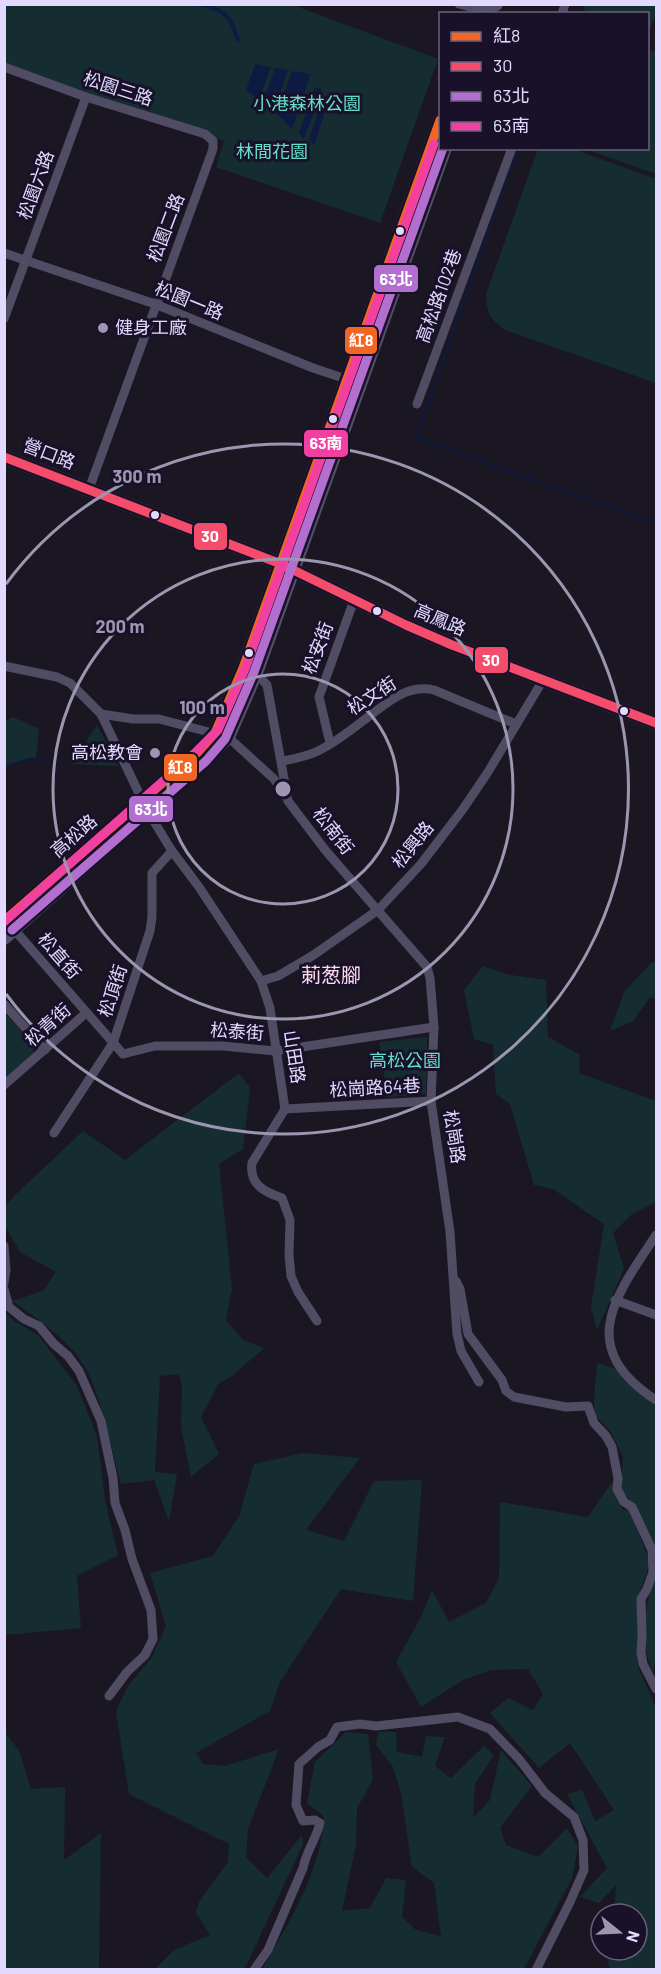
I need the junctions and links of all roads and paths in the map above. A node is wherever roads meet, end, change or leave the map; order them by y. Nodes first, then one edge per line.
1 (459, 4) edge
2 (489, 8) edge
3 (4, 68) edge
4 (86, 97) junction
5 (439, 126) edge
6 (213, 149) joint
7 (444, 150) edge
8 (511, 150) edge
9 (4, 253) edge
10 (26, 261) junction
11 (155, 304) junction
12 (4, 319) edge
13 (353, 382) junction
14 (417, 404) dead end
15 (5, 460) edge
16 (89, 489) junction
17 (287, 567) junction
18 (354, 600) junction
19 (4, 666) edge
20 (250, 670) junction
21 (543, 680) junction
22 (101, 714) junction
23 (657, 723) edge
24 (516, 724) junction
25 (222, 735) junction
26 (330, 743) junction
27 (282, 761) junction
28 (288, 801) junction
29 (144, 805) junction
30 (172, 850) junction
31 (378, 910) junction
32 (7, 925) edge
33 (261, 981) junction
34 (4, 1004) edge
35 (86, 1013) junction
36 (434, 1027) junction
37 (113, 1043) junction
38 (45, 1050) junction
39 (275, 1051) junction
40 (4, 1085) edge
41 (431, 1101) junction
42 (285, 1109) junction
43 (54, 1133) dead end
44 (657, 1235) edge
45 (4, 1246) edge
46 (452, 1274) junction
47 (4, 1283) edge
48 (4, 1289) edge
49 (615, 1300) junction
50 (657, 1315) edge
51 (317, 1321) dead end
52 (479, 1382) dead end
53 (657, 1400) edge
54 (657, 1689) edge
55 (110, 1696) dead end
56 (254, 1970) edge
57 (536, 1970) edge

1 - 2 street
3 - 4 street, 松園三路
4 - 6 street, 松園三路
4 - 10 street, 松園六路
5 - 13 street, 高松路
6 - 11 street, 松園二路
7 - 13 street, 高松路
8 - 14 street, 高松路102巷
9 - 10 street, 松園一路
10 - 11 street, 松園一路
10 - 12 street, 松園六路
11 - 13 street, 松園一路
11 - 16 street, 松園二路
13 - 17 street, 高松路
15 - 16 street, 營口路
16 - 17 street, 營口路
17 - 18 street, 高鳳路
17 - 20 street, 高松路
18 - 21 street, 高鳳路
18 - 26 street, 松安街
19 - 22 street, 山田路
20 - 25 street, 高松路
20 - 27 street, 松南街
21 - 23 street, 高鳳路
21 - 24 street, 松興路
22 - 25 street
22 - 29 street, 山田路
24 - 26 street, 松文街
24 - 31 street, 松興路
25 - 28 street
25 - 29 street, 高松路
26 - 27 street, 松文街
27 - 28 street, 松南街
28 - 31 street, 松南街
29 - 30 street, 山田路
29 - 32 street, 高松路
30 - 33 street, 山田路
30 - 37 street, 松頂街
31 - 33 street, 松興路
31 - 36 street, 松崗路
32 - 35 street, 松直街
33 - 39 street, 山田路
34 - 38 street
35 - 37 street, 松直街
35 - 38 street, 松青街
36 - 39 street, 松泰街
36 - 41 street, 松崗路
37 - 39 street, 松泰街
37 - 43 street, 松頂街
38 - 40 street, 松青街
39 - 42 street, 山田路
41 - 42 street, 松崗路64巷
41 - 46 street, 松崗路
42 - 51 street, 山田路
44 - 49 street
45 - 47 street
46 - 52 street, 松崗路
46 - 54 street
48 - 55 street
49 - 50 street
49 - 53 street
56 - 57 street

